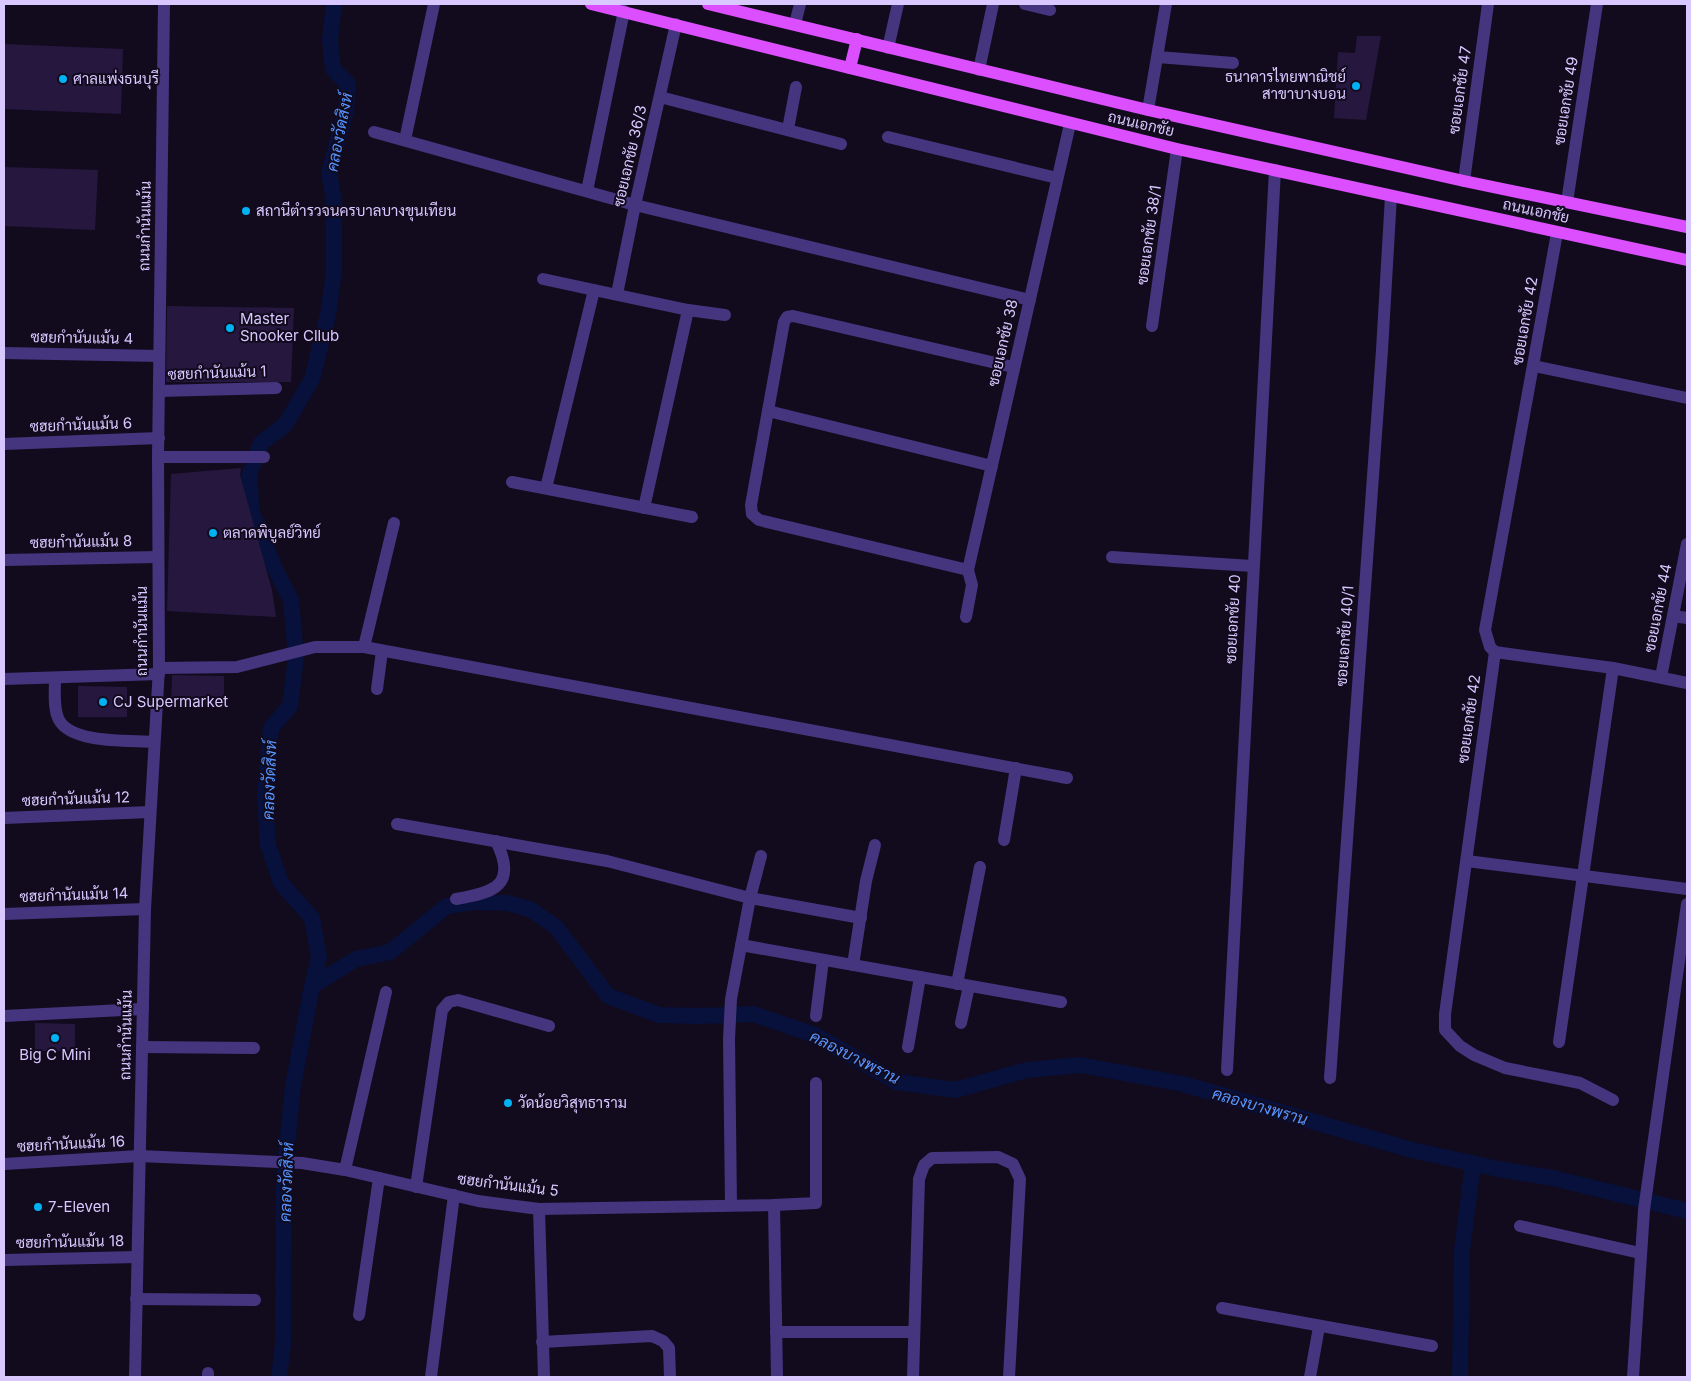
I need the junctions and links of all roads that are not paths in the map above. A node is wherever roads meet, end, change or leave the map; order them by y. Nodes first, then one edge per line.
1 (164, 4) edge
2 (434, 4) edge
3 (591, 4) edge
4 (708, 4) edge
5 (800, 4) edge
6 (898, 4) edge
7 (993, 4) edge
8 (1025, 4) edge
9 (1166, 4) edge
10 (1488, 4) edge
11 (1598, 4) edge
12 (1050, 10) dead end
13 (624, 11) junction
14 (676, 24) junction
15 (795, 24) junction
16 (857, 39) junction
17 (888, 48) junction
18 (1158, 57) junction
19 (1233, 63) dead end
20 (850, 68) junction
21 (979, 70) junction
22 (796, 87) dead end
23 (660, 97) junction
24 (1148, 110) junction
25 (1070, 124) junction
26 (788, 128) junction
27 (374, 132) dead end
28 (888, 137) dead end
29 (406, 140) junction
30 (841, 144) dead end
31 (1178, 149) junction
32 (1275, 170) junction
33 (1057, 178) junction
34 (1464, 181) junction
35 (587, 191) junction
36 (1391, 196) junction
37 (1567, 202) junction
38 (635, 205) junction
39 (1687, 227) edge
40 (1557, 233) junction
41 (1687, 260) edge
42 (543, 279) dead end
43 (594, 290) junction
44 (617, 294) junction
45 (1030, 300) junction
46 (688, 310) junction
47 (725, 315) dead end
48 (1152, 326) dead end
49 (4, 353) edge
50 (160, 356) junction
51 (1534, 366) junction
52 (1013, 367) junction
53 (276, 388) dead end
54 (159, 391) junction
55 (1687, 398) edge
56 (768, 411) junction
57 (159, 438) junction
58 (4, 444) edge
59 (158, 457) junction
60 (264, 457) dead end
61 (992, 466) junction
62 (512, 482) dead end
63 (546, 488) junction
64 (644, 508) junction
65 (692, 517) dead end
66 (394, 523) dead end
67 (1687, 544) edge
68 (1112, 556) dead end
69 (158, 557) junction
70 (4, 560) edge
71 (1252, 566) junction
72 (968, 570) junction
73 (1673, 616) junction
74 (966, 617) dead end
75 (1687, 618) edge
76 (364, 647) junction
77 (382, 651) junction
78 (1495, 652) junction
79 (1613, 668) junction
80 (159, 671) junction
81 (55, 678) junction
82 (1661, 678) junction
83 (4, 679) edge
84 (1687, 683) edge
85 (377, 689) dead end
86 (154, 742) junction
87 (1016, 768) junction
88 (1067, 778) dead end
89 (150, 812) junction
90 (4, 818) edge
91 (397, 824) dead end
92 (1004, 840) dead end
93 (496, 842) junction
94 (875, 845) dead end
95 (761, 856) dead end
96 (1467, 861) junction
97 (980, 867) dead end
98 (1584, 876) junction
99 (1687, 889) edge
100 (750, 898) junction
101 (456, 900) dead end
102 (1687, 904) edge
103 (145, 909) junction
104 (4, 914) edge
105 (860, 918) junction
106 (741, 945) junction
107 (823, 960) junction
108 (853, 965) junction
109 (920, 977) junction
110 (963, 985) junction
111 (386, 992) dead end
112 (1061, 1002) dead end
113 (143, 1009) junction
114 (4, 1016) edge
115 (816, 1016) dead end
116 (961, 1023) dead end
117 (549, 1026) dead end
118 (1559, 1042) dead end
119 (142, 1047) junction
120 (254, 1048) dead end
121 (908, 1048) dead end
122 (1227, 1070) dead end
123 (1330, 1078) dead end
124 (816, 1083) dead end
125 (1613, 1100) dead end
126 (139, 1156) junction
127 (4, 1164) edge
128 (345, 1170) junction
129 (379, 1178) junction
130 (416, 1186) junction
131 (454, 1196) junction
132 (732, 1205) junction
133 (774, 1206) junction
134 (540, 1209) junction
135 (1520, 1226) dead end
136 (1640, 1252) junction
137 (137, 1257) junction
138 (4, 1260) edge
139 (136, 1299) junction
140 (255, 1300) dead end
141 (1222, 1308) dead end
142 (359, 1314) dead end
143 (1319, 1327) junction
144 (776, 1332) junction
145 (914, 1332) junction
146 (542, 1342) junction
147 (1432, 1346) dead end
148 (134, 1377) edge
149 (431, 1377) edge
150 (544, 1377) edge
151 (670, 1377) edge
152 (777, 1377) edge
153 (913, 1377) edge
154 (1009, 1377) edge
155 (1310, 1377) edge
156 (1633, 1377) edge

1 - 50 street, ถนนกำนันแม้น
2 - 29 street
3 - 13 main road, ถนนเอกชัย
4 - 15 main road, ถนนเอกชัย
5 - 15 street
6 - 17 street
7 - 21 street
8 - 12 street
9 - 18 street
10 - 34 street, ซอยเอกชัย 47
11 - 37 street, ซอยเอกชัย 49
13 - 14 main road, ถนนเอกชัย
13 - 35 street
14 - 20 main road, ถนนเอกชัย
14 - 23 street, ซอยเอกชัย 36/3
15 - 16 main road, ถนนเอกชัย
16 - 17 main road, ถนนเอกชัย
16 - 20 main road
17 - 21 main road, ถนนเอกชัย
18 - 19 street
18 - 24 street
20 - 25 main road, ถนนเอกชัย
21 - 24 main road, ถนนเอกชัย
22 - 26 street
23 - 26 street
23 - 38 street, ซอยเอกชัย 36/3
24 - 34 main road, ถนนเอกชัย
25 - 31 main road, ถนนเอกชัย
25 - 33 street, ซอยเอกชัย 38
26 - 30 street
27 - 29 street
28 - 33 street
29 - 35 street
31 - 32 main road, ถนนเอกชัย
31 - 48 street, ซอยเอกชัย 38/1
32 - 36 main road, ถนนเอกชัย
32 - 71 street, ซอยเอกชัย 40
33 - 45 street, ซอยเอกชัย 38
34 - 37 main road, ถนนเอกชัย
35 - 38 street
36 - 40 main road, ถนนเอกชัย
36 - 123 street, ซอยเอกชัย 40/1
37 - 39 main road, ถนนเอกชัย
38 - 44 street, ซอยเอกชัย 36/3
38 - 45 street
40 - 41 main road, ถนนเอกชัย
40 - 51 street, ซอยเอกชัย 42
42 - 43 street
43 - 44 street
43 - 63 street
44 - 46 street
45 - 52 street, ซอยเอกชัย 38
46 - 47 street
46 - 64 street
49 - 50 street, ซฮยกำนันแม้น 4
50 - 54 street, ถนนกำนันแม้น
51 - 55 street
51 - 78 street, ซอยเอกชัย 42
52 - 56 street
52 - 61 street, ซอยเอกชัย 38
53 - 54 street, ซฮยกำนันแม้น 1
54 - 57 street, ถนนกำนันแม้น
56 - 61 street
56 - 72 street
57 - 58 street, ซฮยกำนันแม้น 6
57 - 59 street, ถนนกำนันแม้น
59 - 60 street
59 - 69 street, ถนนกำนันแม้น
61 - 72 street, ซอยเอกชัย 38
62 - 63 street
63 - 64 street
64 - 65 street
66 - 76 street
67 - 73 street, ซอยเอกชัย 44
68 - 71 street
69 - 70 street, ซฮยกำนันแม้น 8
69 - 80 street, ถนนกำนันแม้น
71 - 122 street, ซอยเอกชัย 40
72 - 74 street, ซอยเอกชัย 38
73 - 75 street
73 - 82 street, ซอยเอกชัย 44
76 - 77 street
76 - 80 street
77 - 85 street
77 - 87 street
78 - 79 street
78 - 96 street, ซอยเอกชัย 42
79 - 82 street
79 - 98 street
80 - 81 street
80 - 86 street, ถนนกำนันแม้น
81 - 83 street
81 - 86 street
82 - 84 street
86 - 89 street, ถนนกำนันแม้น
87 - 88 street
87 - 92 street
89 - 90 street, ซฮยกำนันแม้น 12
89 - 103 street, ถนนกำนันแม้น
91 - 93 street
93 - 100 street
93 - 101 street
94 - 105 street
95 - 100 street
96 - 98 street
96 - 125 street, ซอยเอกชัย 42
97 - 110 street
98 - 99 street
98 - 118 street
100 - 105 street
100 - 106 street
102 - 136 street
103 - 104 street, ซฮยกำนันแม้น 14
103 - 113 street, ถนนกำนันแม้น
105 - 108 street
106 - 107 street
106 - 132 street
107 - 108 street
107 - 115 street
108 - 109 street
109 - 110 street
109 - 121 street
110 - 112 street
110 - 116 street
111 - 128 street
113 - 114 street
113 - 119 street, ถนนกำนันแม้น
117 - 130 street
119 - 120 street
119 - 126 street, ถนนกำนันแม้น
124 - 133 street, ซฮยกำนันแม้น 5
126 - 127 street, ซฮยกำนันแม้น 16
126 - 128 street, ซฮยกำนันแม้น 5
126 - 137 street, ถนนกำนันแม้น
128 - 129 street, ซฮยกำนันแม้น 5
129 - 130 street, ซฮยกำนันแม้น 5
129 - 142 street
130 - 131 street, ซฮยกำนันแม้น 5
131 - 134 street, ซฮยกำนันแม้น 5
131 - 149 street
132 - 133 street, ซฮยกำนันแม้น 5
132 - 134 street, ซฮยกำนันแม้น 5
133 - 144 street
134 - 146 street
135 - 136 street
136 - 156 street
137 - 138 street, ซฮยกำนันแม้น 18
137 - 139 street, ถนนกำนันแม้น
139 - 140 street
139 - 148 street, ถนนกำนันแม้น
141 - 143 street
143 - 147 street
143 - 155 street
144 - 145 street
144 - 152 street
145 - 153 street
145 - 154 street
146 - 150 street
146 - 151 street

